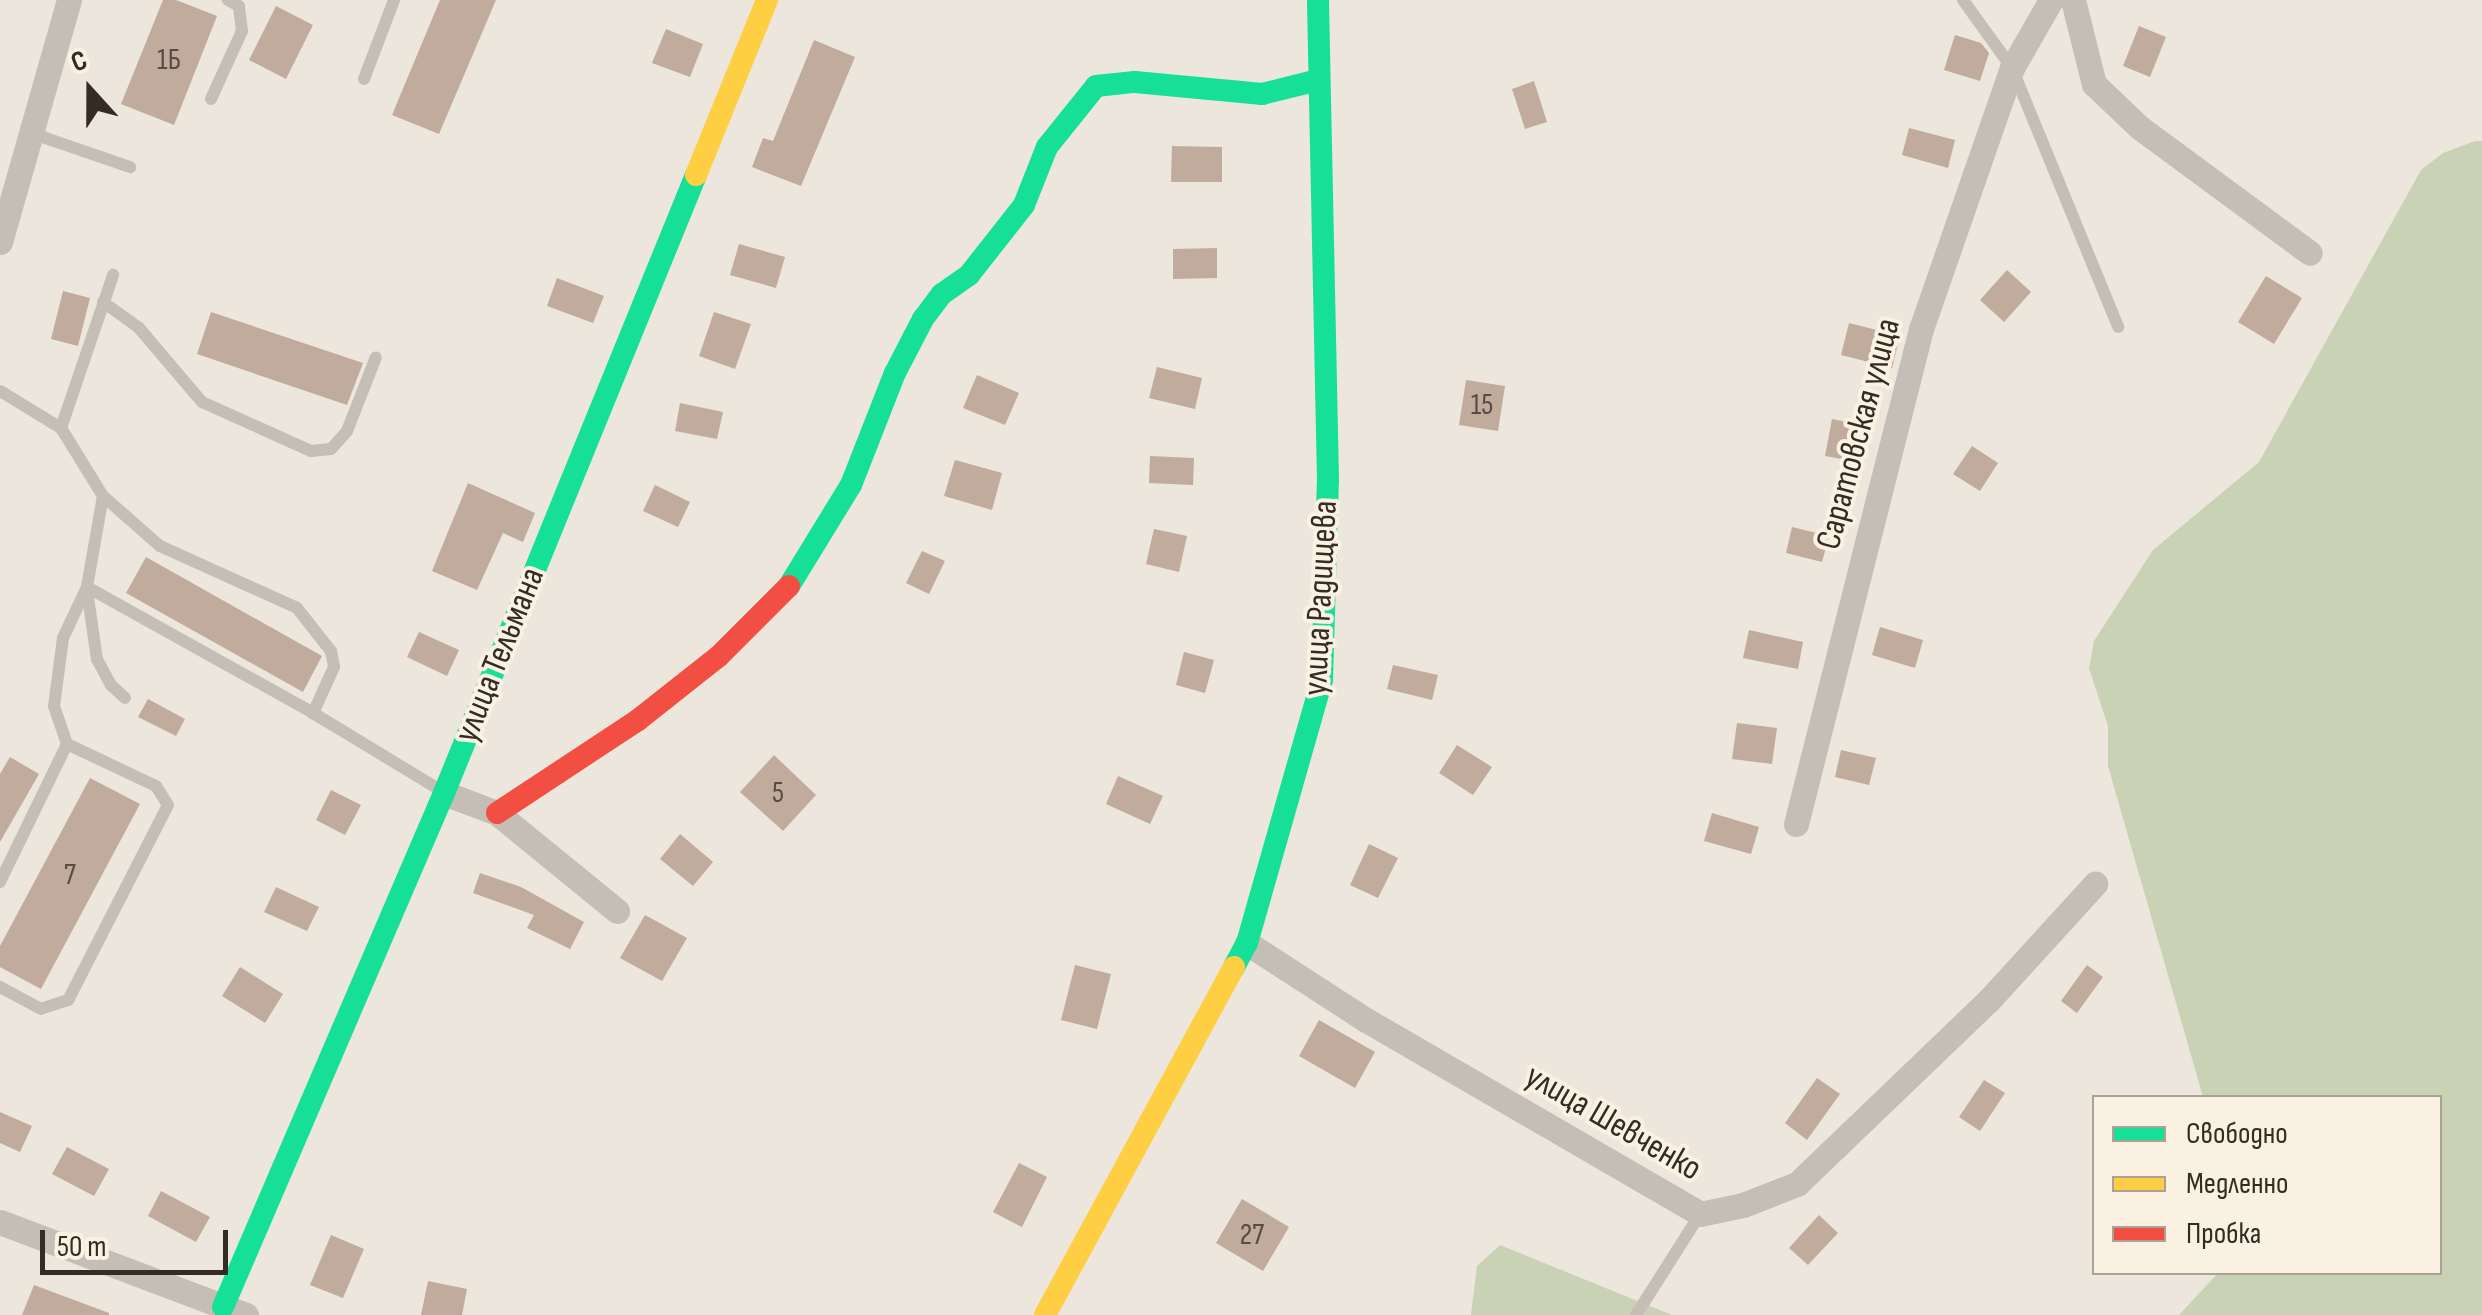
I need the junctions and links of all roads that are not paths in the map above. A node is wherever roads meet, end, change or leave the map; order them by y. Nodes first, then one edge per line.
1 (69, 0) edge
2 (228, 0) edge
3 (394, 0) edge
4 (767, 0) edge
5 (1318, 0) edge
6 (1964, 0) edge
7 (2051, 0) edge
8 (2073, 0) edge
9 (2012, 68) junction
10 (364, 79) dead end
11 (1318, 80) junction
12 (211, 100) dead end
13 (31, 133) junction
14 (130, 167) dead end
15 (0, 242) edge
16 (2310, 253) dead end
17 (113, 275) dead end
18 (103, 302) junction
19 (2118, 327) dead end
20 (376, 357) dead end
21 (0, 391) edge
22 (60, 428) junction
23 (102, 496) junction
24 (87, 587) junction
25 (125, 698) dead end
26 (314, 714) junction
27 (67, 744) junction
28 (444, 793) junction
29 (497, 813) junction
30 (1796, 824) dead end
31 (0, 882) edge
32 (2096, 884) dead end
33 (617, 911) dead end
34 (1246, 943) junction
35 (0, 986) edge
36 (1700, 1214) junction
37 (0, 1222) edge
38 (235, 1311) edge
39 (1046, 1315) edge
40 (1636, 1315) edge

1 - 13 street
2 - 12 lane
3 - 10 lane
4 - 28 street, улица Тельмана
5 - 11 street, улица Радищева
6 - 9 lane
7 - 9 street, Саратовская улица
8 - 16 street
9 - 19 lane
9 - 30 street, Саратовская улица
11 - 29 street
11 - 34 street, улица Радищева
13 - 14 lane
13 - 15 street
17 - 18 lane
18 - 20 lane
18 - 22 lane
21 - 22 lane
22 - 23 lane
23 - 24 lane
23 - 26 lane
24 - 25 lane
24 - 26 lane
24 - 27 lane
26 - 28 lane
27 - 31 lane
27 - 35 lane
28 - 29 street
28 - 38 street, улица Тельмана
29 - 33 street
32 - 36 street, улица Шевченко
34 - 36 street, улица Шевченко
34 - 39 street, улица Радищева
36 - 40 lane
37 - 38 street

